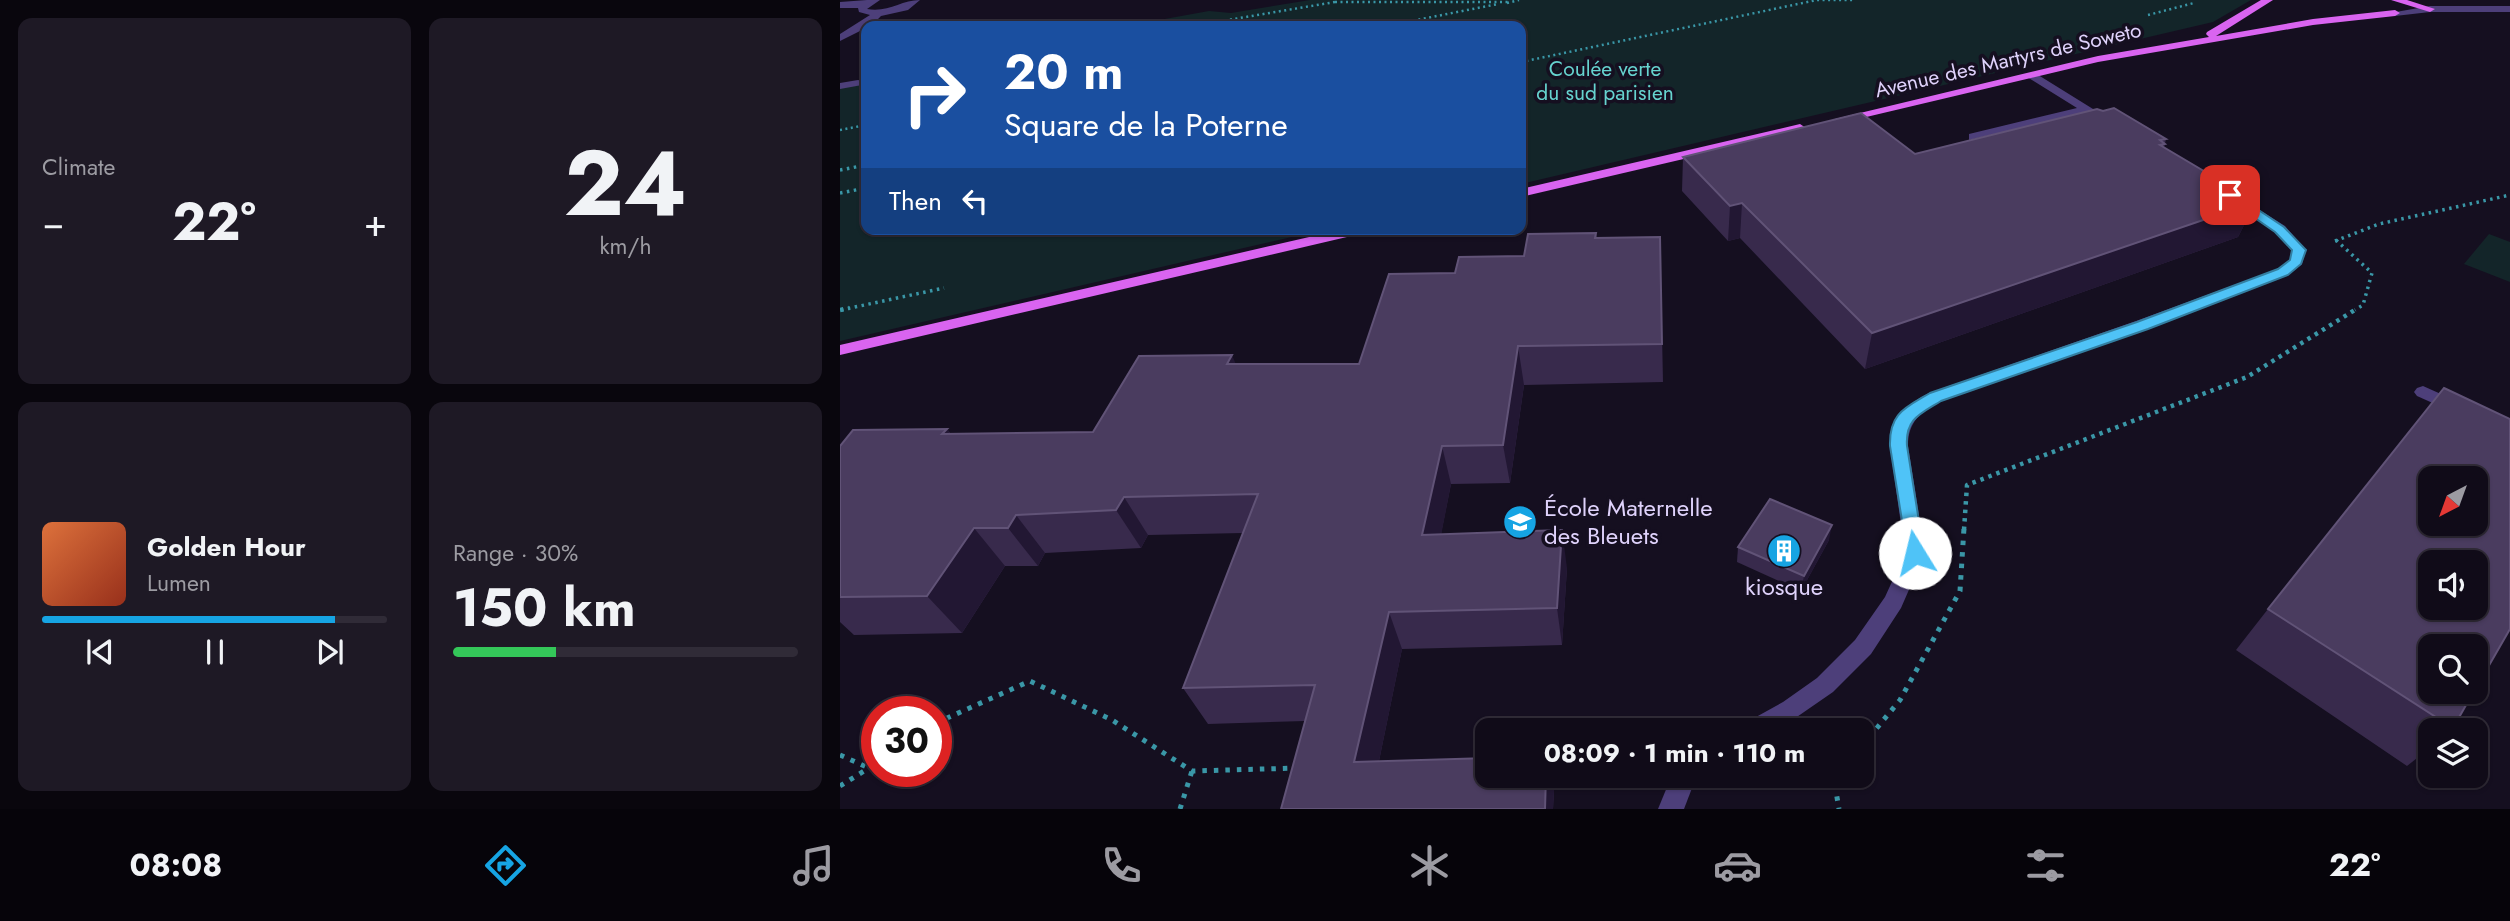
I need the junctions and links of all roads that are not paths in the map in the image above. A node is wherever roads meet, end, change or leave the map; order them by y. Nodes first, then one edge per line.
1 (875, 0) edge
2 (915, 0) edge
3 (2267, 0) edge
4 (2396, 0) edge
5 (840, 5) edge
6 (864, 5) junction
7 (2430, 9) junction
8 (2510, 9) edge
9 (879, 13) junction
10 (2395, 13) joint
11 (870, 21) edge
12 (861, 27) edge
13 (840, 38) edge
14 (2202, 40) junction
15 (2031, 75) junction
16 (858, 83) dead end
17 (840, 86) edge
18 (2087, 109) junction
19 (1830, 122) edge
20 (1816, 125) edge
21 (2123, 131) edge
22 (1973, 137) edge
23 (2218, 188) edge
24 (1526, 192) edge
25 (1338, 235) edge
26 (840, 351) edge
27 (2423, 392) dead end
28 (2473, 416) edge
29 (1777, 718) edge
30 (1679, 788) edge
31 (1671, 809) edge

1 - 6 street
2 - 9 street
3 - 14 main road
4 - 7 main road
5 - 6 street
6 - 9 street
7 - 8 street, Avenue des Martyrs de Soweto
7 - 10 street, Avenue des Martyrs de Soweto
9 - 11 street
10 - 14 main road, Avenue des Martyrs de Soweto
12 - 13 street
14 - 15 main road, Avenue des Martyrs de Soweto
15 - 18 street
15 - 19 main road, Avenue des Martyrs de Soweto
16 - 17 street
18 - 21 street
18 - 22 street
20 - 24 main road
23 - 29 street
25 - 26 main road
27 - 28 street
30 - 31 street

